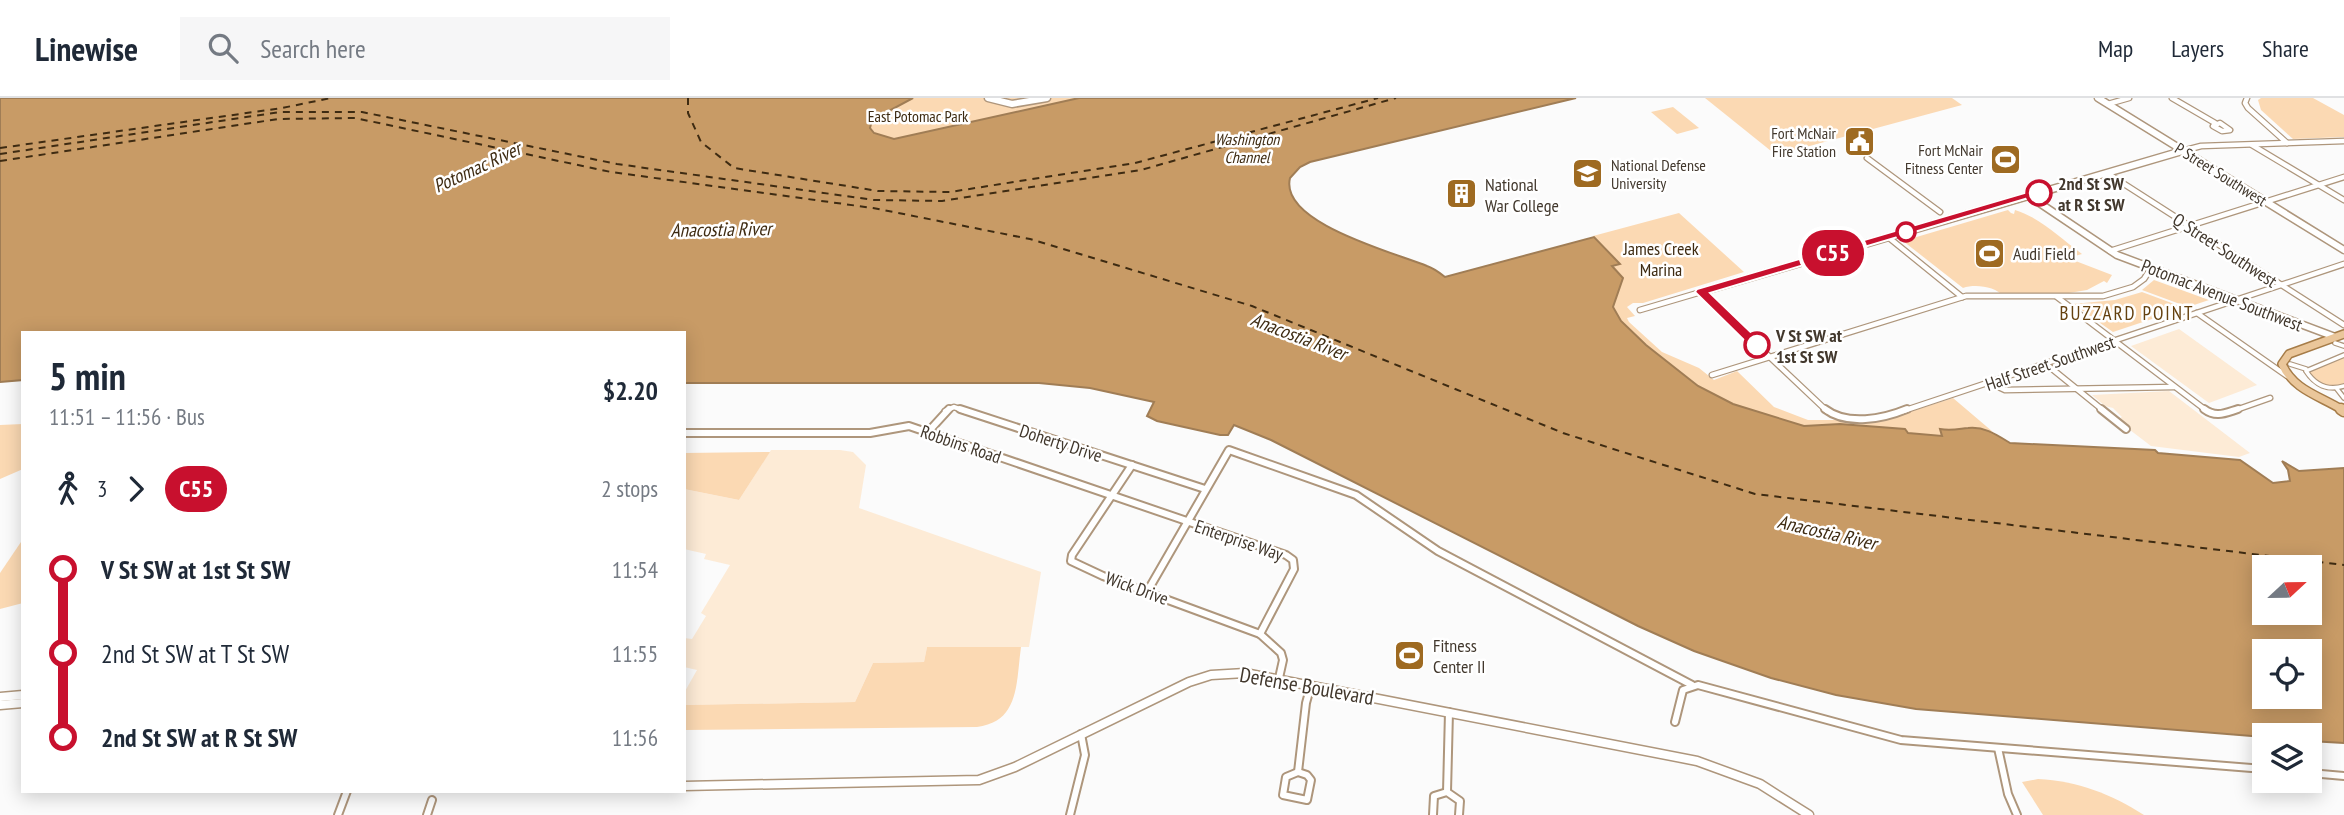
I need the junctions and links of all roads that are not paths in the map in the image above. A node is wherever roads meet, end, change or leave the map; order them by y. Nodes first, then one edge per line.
1 (988, 98) edge
2 (1047, 98) edge
3 (2098, 98) edge
4 (2129, 98) edge
5 (2172, 98) edge
6 (2247, 98) edge
7 (2108, 104) junction
8 (2198, 113) joint
9 (2215, 123) dead end
10 (2344, 141) edge
11 (2287, 144) junction
12 (2252, 145) junction
13 (2182, 151) junction
14 (1867, 158) dead end
15 (2107, 173) junction
16 (2344, 177) edge
17 (2319, 185) junction
18 (2029, 196) junction
19 (2344, 200) edge
20 (2266, 202) junction
21 (1940, 212) dead end
22 (2188, 226) junction
23 (1888, 237) junction
24 (2344, 250) edge
25 (2110, 251) junction
26 (2344, 264) edge
27 (2151, 268) junction
28 (2280, 286) junction
29 (1701, 292) junction
30 (1962, 297) junction
31 (2057, 297) junction
32 (2236, 300) junction
33 (1640, 310) dead end
34 (2197, 313) junction
35 (2344, 325) edge
36 (2338, 338) edge
37 (2114, 341) junction
38 (2344, 346) edge
39 (2344, 355) edge
40 (1770, 357) junction
41 (2046, 364) junction
42 (2290, 364) dead end
43 (2306, 369) junction
44 (1712, 375) dead end
45 (2288, 377) junction
46 (1990, 383) junction
47 (2344, 386) edge
48 (2174, 387) junction
49 (2337, 389) junction
50 (2078, 390) junction
51 (2270, 398) dead end
52 (2320, 398) junction
53 (2344, 400) edge
54 (2344, 411) edge
55 (1833, 415) joint
56 (2126, 429) dead end
57 (928, 432) junction
58 (686, 433) edge
59 (1132, 465) junction
60 (1205, 489) junction
61 (1111, 496) junction
62 (1186, 522) junction
63 (1147, 592) junction
64 (1260, 634) junction
65 (1279, 678) junction
66 (1311, 685) junction
67 (1692, 685) junction
68 (21, 695) edge
69 (0, 697) edge
70 (21, 703) edge
71 (0, 705) edge
72 (1449, 712) junction
73 (1675, 722) dead end
74 (1081, 734) junction
75 (1997, 748) junction
76 (2252, 768) edge
77 (1298, 772) junction
78 (2322, 774) edge
79 (2344, 776) edge
80 (686, 786) edge
81 (1447, 792) junction
82 (346, 793) edge
83 (432, 800) dead end
84 (338, 815) edge
85 (427, 815) edge
86 (1070, 815) edge
87 (1433, 815) edge
88 (1459, 815) edge
89 (1808, 815) edge
90 (2017, 815) edge

1 - 2 street
3 - 7 street, P Street Southwest
4 - 7 street
5 - 8 street
6 - 11 street
7 - 13 street, P Street Southwest
8 - 9 street
10 - 11 street
11 - 12 street
12 - 13 street
12 - 17 street
13 - 15 street
13 - 20 street, P Street Southwest
14 - 21 street
15 - 18 street
15 - 22 street, Q Street Southwest
16 - 17 street
17 - 19 street
17 - 20 street
18 - 23 street
18 - 25 street, Potomac Avenue Southwest
20 - 22 street
20 - 24 street, P Street Southwest
22 - 25 street
22 - 28 street, Q Street Southwest
23 - 29 street
23 - 30 street
25 - 27 street, Potomac Avenue Southwest
26 - 28 street, Half Street Southwest
27 - 31 street
27 - 32 street, Potomac Avenue Southwest
28 - 32 street, Half Street Southwest
28 - 35 street, Q Street Southwest
29 - 33 street
29 - 40 street
30 - 31 street
30 - 40 street
31 - 37 street
32 - 34 street, Half Street Southwest
32 - 36 street, Potomac Avenue Southwest
34 - 37 street, Half Street Southwest
34 - 45 street
36 - 38 street
36 - 45 main road
37 - 41 street, Half Street Southwest
37 - 48 street
39 - 43 street
40 - 44 street
40 - 55 street
41 - 46 street, Half Street Southwest
41 - 50 street
42 - 43 street
43 - 49 street
45 - 52 main road
46 - 50 street
46 - 55 street, Half Street Southwest
47 - 49 street
48 - 50 street
48 - 51 street
49 - 53 street
50 - 56 street
52 - 53 main road
52 - 54 main road
57 - 58 street, Robbins Road
57 - 59 street, Doherty Drive
57 - 61 street, Robbins Road
59 - 60 street, Doherty Drive
59 - 61 street, Wick Drive
60 - 62 street
60 - 67 street
61 - 62 street, Robbins Road
61 - 63 street, Wick Drive
62 - 63 street
62 - 64 street, Enterprise Way
63 - 64 street, Wick Drive
64 - 65 street, Wick Drive
65 - 66 street, Defense Boulevard
65 - 74 street, Defense Boulevard
66 - 72 street, Defense Boulevard
66 - 77 street
67 - 73 street
67 - 75 street
68 - 69 street
70 - 71 street
72 - 81 street
72 - 89 street, Defense Boulevard
74 - 80 street, Defense Boulevard
74 - 86 street
75 - 76 street
75 - 90 street
77 - 77 street
78 - 79 street
81 - 87 street
81 - 88 street
82 - 84 street
83 - 85 street

